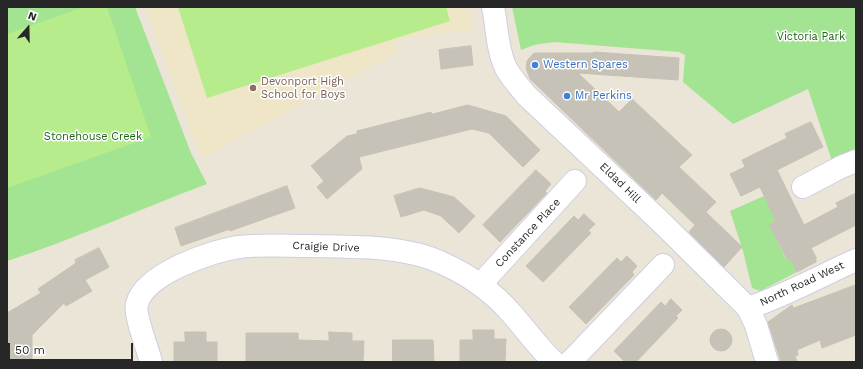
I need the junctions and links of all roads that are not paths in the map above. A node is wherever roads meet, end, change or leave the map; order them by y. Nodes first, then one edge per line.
1 (493, 7) edge
2 (856, 161) edge
3 (575, 181) dead end
4 (803, 187) dead end
5 (856, 260) edge
6 (663, 265) dead end
7 (483, 286) junction
8 (748, 308) junction
9 (151, 362) edge
10 (554, 362) edge
11 (570, 362) edge
12 (767, 362) edge

1 - 8 street, Eldad Hill
2 - 4 street
3 - 7 street, Constance Place
5 - 8 street, North Road West
6 - 11 street
7 - 9 street, Craigie Drive
7 - 10 street, Craigie Drive
8 - 12 street

